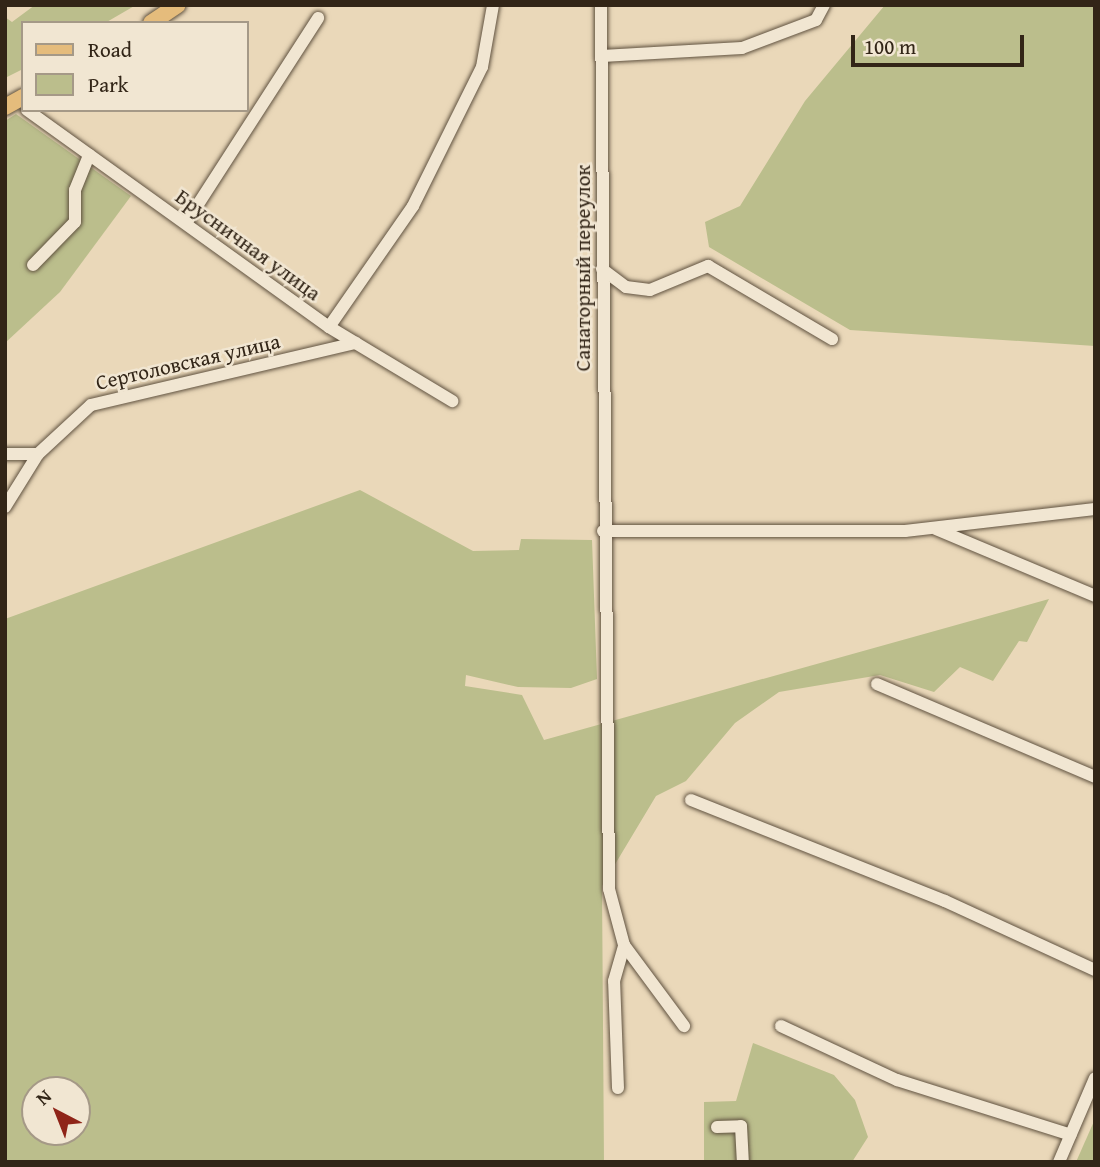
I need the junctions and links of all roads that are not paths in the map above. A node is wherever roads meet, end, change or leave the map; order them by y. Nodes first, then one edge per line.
1 (178, 5) edge
2 (493, 5) edge
3 (601, 5) edge
4 (824, 5) edge
5 (318, 18) dead end
6 (154, 21) edge
7 (602, 56) junction
8 (28, 112) edge
9 (89, 155) junction
10 (186, 223) junction
11 (33, 265) dead end
12 (602, 269) junction
13 (329, 327) junction
14 (832, 339) dead end
15 (356, 343) junction
16 (452, 401) dead end
17 (5, 454) edge
18 (38, 454) junction
19 (5, 507) edge
20 (1095, 509) edge
21 (936, 528) junction
22 (603, 531) junction
23 (1095, 596) edge
24 (877, 684) dead end
25 (1095, 777) edge
26 (691, 800) dead end
27 (624, 945) junction
28 (1095, 970) edge
29 (684, 1026) dead end
30 (782, 1026) dead end
31 (1095, 1078) edge
32 (618, 1088) dead end
33 (717, 1127) dead end
34 (1071, 1135) junction
35 (743, 1162) edge
36 (1059, 1162) edge

1 - 6 main road
2 - 13 street
3 - 7 street, Санаторный переулок
4 - 7 street
5 - 10 street
7 - 12 street, Санаторный переулок
8 - 9 street, Брусничная улица
9 - 10 street, Брусничная улица
9 - 11 street
10 - 13 street, Брусничная улица
12 - 14 street
12 - 22 street, Санаторный переулок
13 - 15 street, Брусничная улица
15 - 16 street, Брусничная улица
15 - 18 street, Сертоловская улица
17 - 18 street
18 - 19 street, Сертоловская улица
20 - 21 street
21 - 22 street
21 - 23 street
22 - 27 street, Санаторный переулок
24 - 25 street
26 - 28 street
27 - 29 street
27 - 32 street
30 - 34 street
31 - 34 street
33 - 35 street
34 - 36 street

